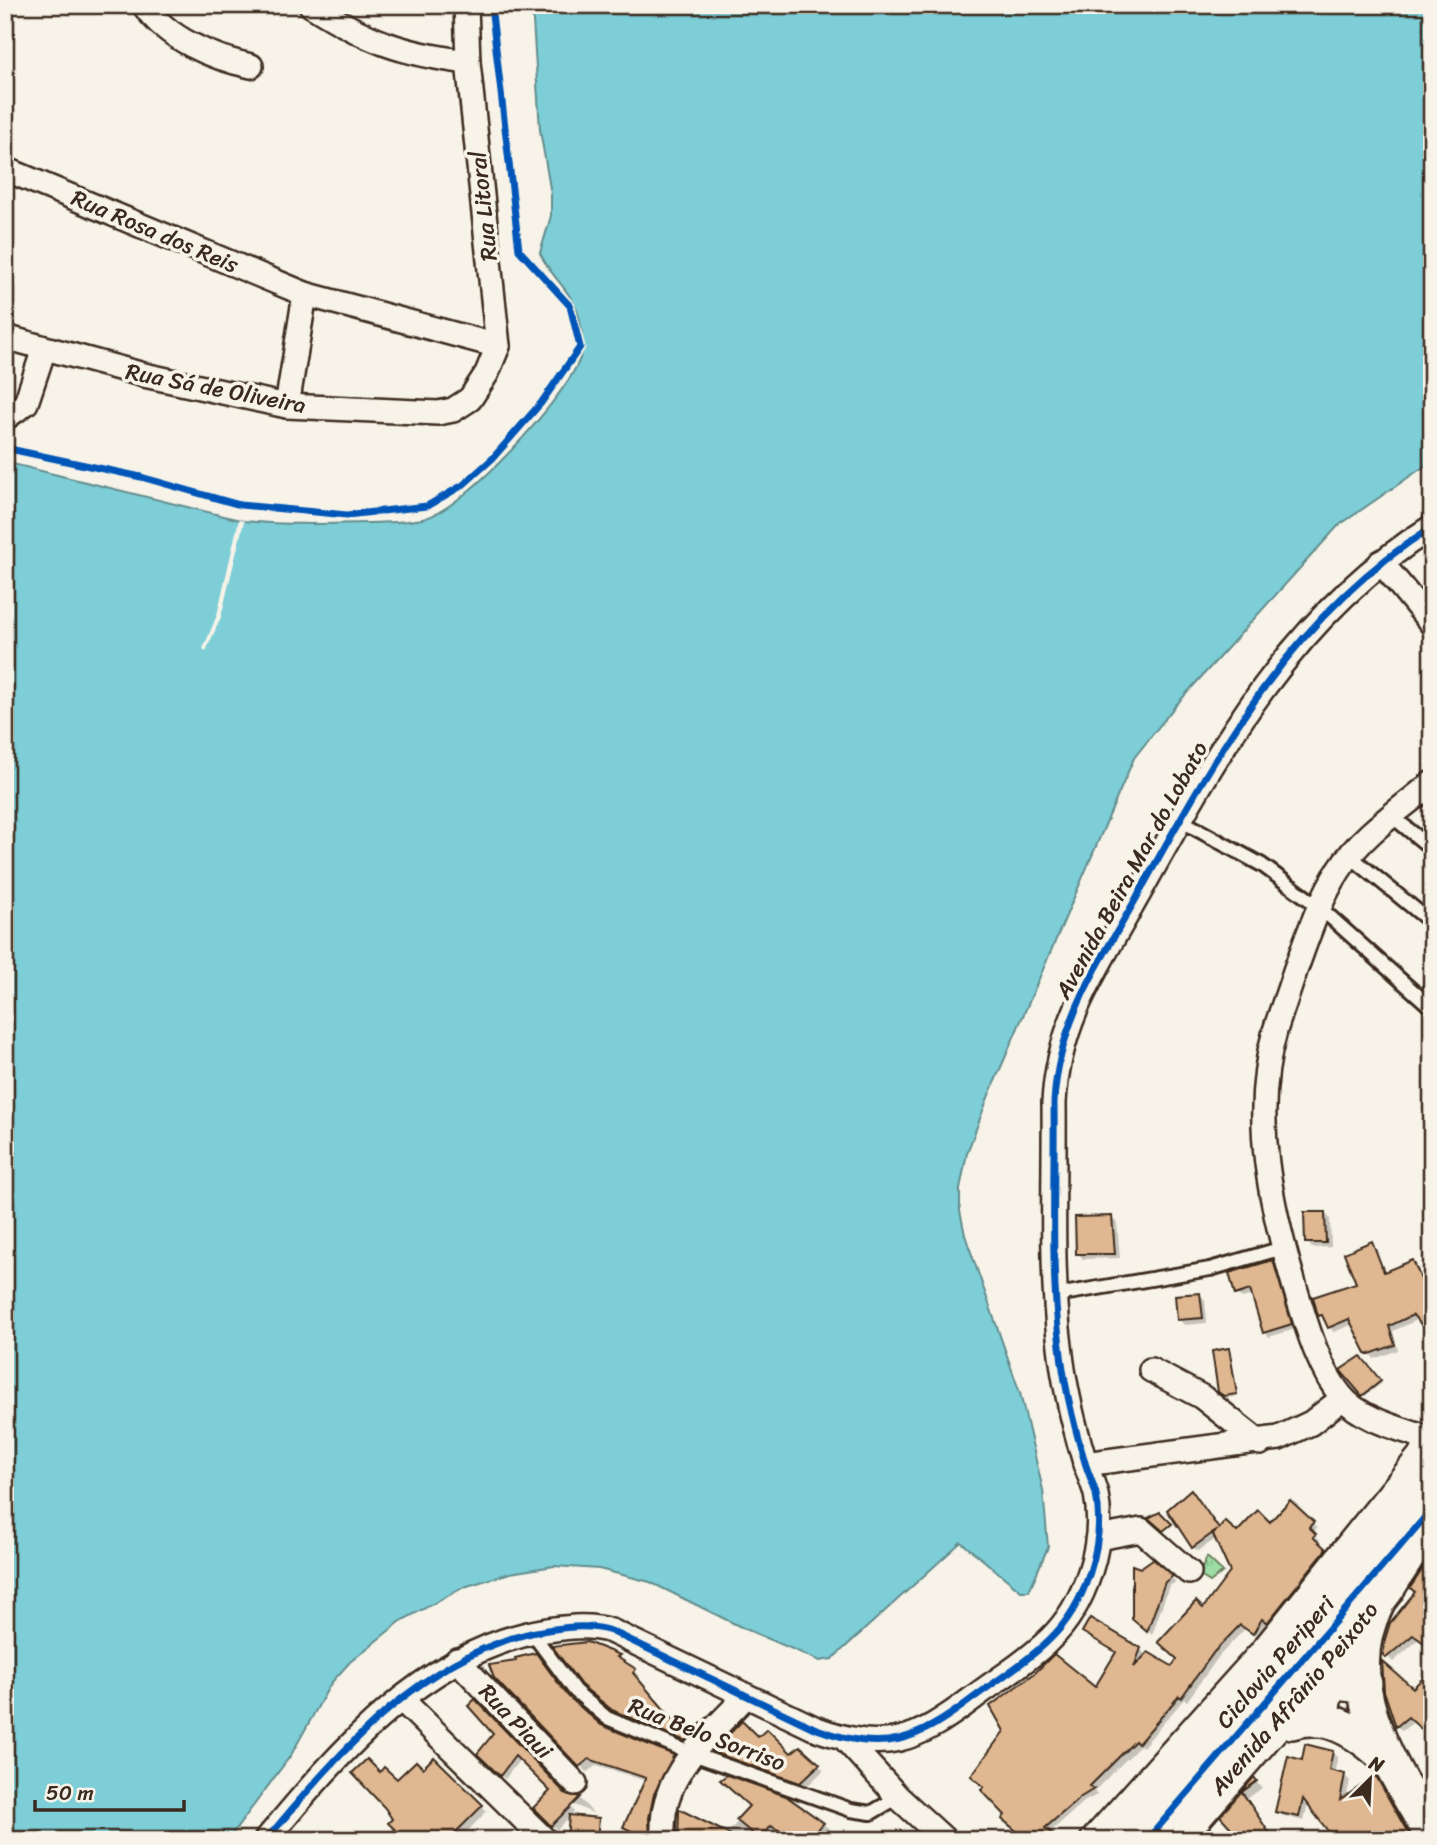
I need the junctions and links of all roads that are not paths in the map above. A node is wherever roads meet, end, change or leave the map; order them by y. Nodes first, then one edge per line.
1 (144, 5) edge
2 (311, 5) edge
3 (466, 5) edge
4 (468, 62) junction
5 (251, 66) dead end
6 (5, 169) edge
7 (305, 294) junction
8 (5, 337) edge
9 (498, 346) junction
10 (44, 349) junction
11 (287, 406) junction
12 (5, 418) edge
13 (1432, 527) edge
14 (1381, 562) junction
15 (1432, 624) edge
16 (1432, 783) edge
17 (1392, 816) junction
18 (1180, 820) junction
19 (1432, 849) edge
20 (1350, 856) junction
21 (1318, 906) junction
22 (1432, 923) edge
23 (1432, 1008) edge
24 (1283, 1248) junction
25 (1057, 1295) junction
26 (1151, 1370) dead end
27 (1343, 1398) junction
28 (1432, 1440) edge
29 (1260, 1443) junction
30 (1085, 1464) junction
31 (1432, 1483) edge
32 (1432, 1515) edge
33 (1098, 1538) junction
34 (1189, 1572) dead end
35 (1384, 1590) junction
36 (532, 1633) junction
37 (1289, 1649) junction
38 (457, 1660) junction
39 (1323, 1677) junction
40 (1363, 1684) junction
41 (745, 1697) junction
42 (401, 1699) junction
43 (1318, 1718) junction
44 (1261, 1739) junction
45 (846, 1740) junction
46 (692, 1754) junction
47 (1386, 1758) junction
48 (575, 1783) dead end
49 (898, 1797) junction
50 (1432, 1835) edge
51 (266, 1840) edge
52 (545, 1840) edge
53 (664, 1840) edge
54 (944, 1840) edge
55 (1092, 1840) edge
56 (1125, 1840) edge
57 (1172, 1840) edge

1 - 5 street
2 - 4 street
3 - 4 street, Rua Litoral
4 - 9 street, Rua Litoral
6 - 7 street, Rua Rosa dos Reis
7 - 9 street, Rua Rosa dos Reis
7 - 11 street
8 - 10 street, Rua Sá de Oliveira
9 - 11 street, Rua Sá de Oliveira
10 - 11 street, Rua Sá de Oliveira
10 - 12 street
13 - 14 street, Avenida Beira Mar do Lobato
14 - 15 street
14 - 18 street, Avenida Beira Mar do Lobato
16 - 17 street
17 - 19 lane
17 - 20 street
18 - 21 lane
18 - 25 street, Avenida Beira Mar do Lobato
20 - 21 street
20 - 22 lane
21 - 23 lane
21 - 24 street
24 - 25 lane
24 - 27 street
25 - 30 street, Avenida Beira Mar do Lobato
26 - 29 street
27 - 28 street
27 - 29 street
28 - 55 street
29 - 30 street
30 - 33 street, Avenida Beira Mar do Lobato
31 - 37 main road, Avenida Afrânio Peixoto
32 - 35 main road, Avenida Afrânio Peixoto
33 - 34 street
33 - 45 street, Avenida Beira Mar do Lobato
35 - 39 main road, Avenida Afrânio Peixoto
35 - 40 main road
36 - 38 street, Avenida Beira Mar do Lobato
36 - 41 street, Avenida Beira Mar do Lobato
36 - 46 lane, Rua Belo Sorriso
37 - 39 main road
37 - 56 main road, Avenida Afrânio Peixoto
38 - 42 street, Avenida Beira Mar do Lobato
38 - 48 street, Rua Piaui
39 - 40 main road
39 - 43 main road
39 - 44 main road, Avenida Afrânio Peixoto
40 - 47 main road
41 - 45 street, Avenida Beira Mar do Lobato
41 - 46 street
42 - 51 street, Avenida Beira Mar do Lobato
42 - 52 street
43 - 44 main road
43 - 47 main road
44 - 57 main road, Avenida Afrânio Peixoto
45 - 49 street
46 - 49 lane, Rua Belo Sorriso
46 - 53 street
47 - 50 main road
49 - 54 street

